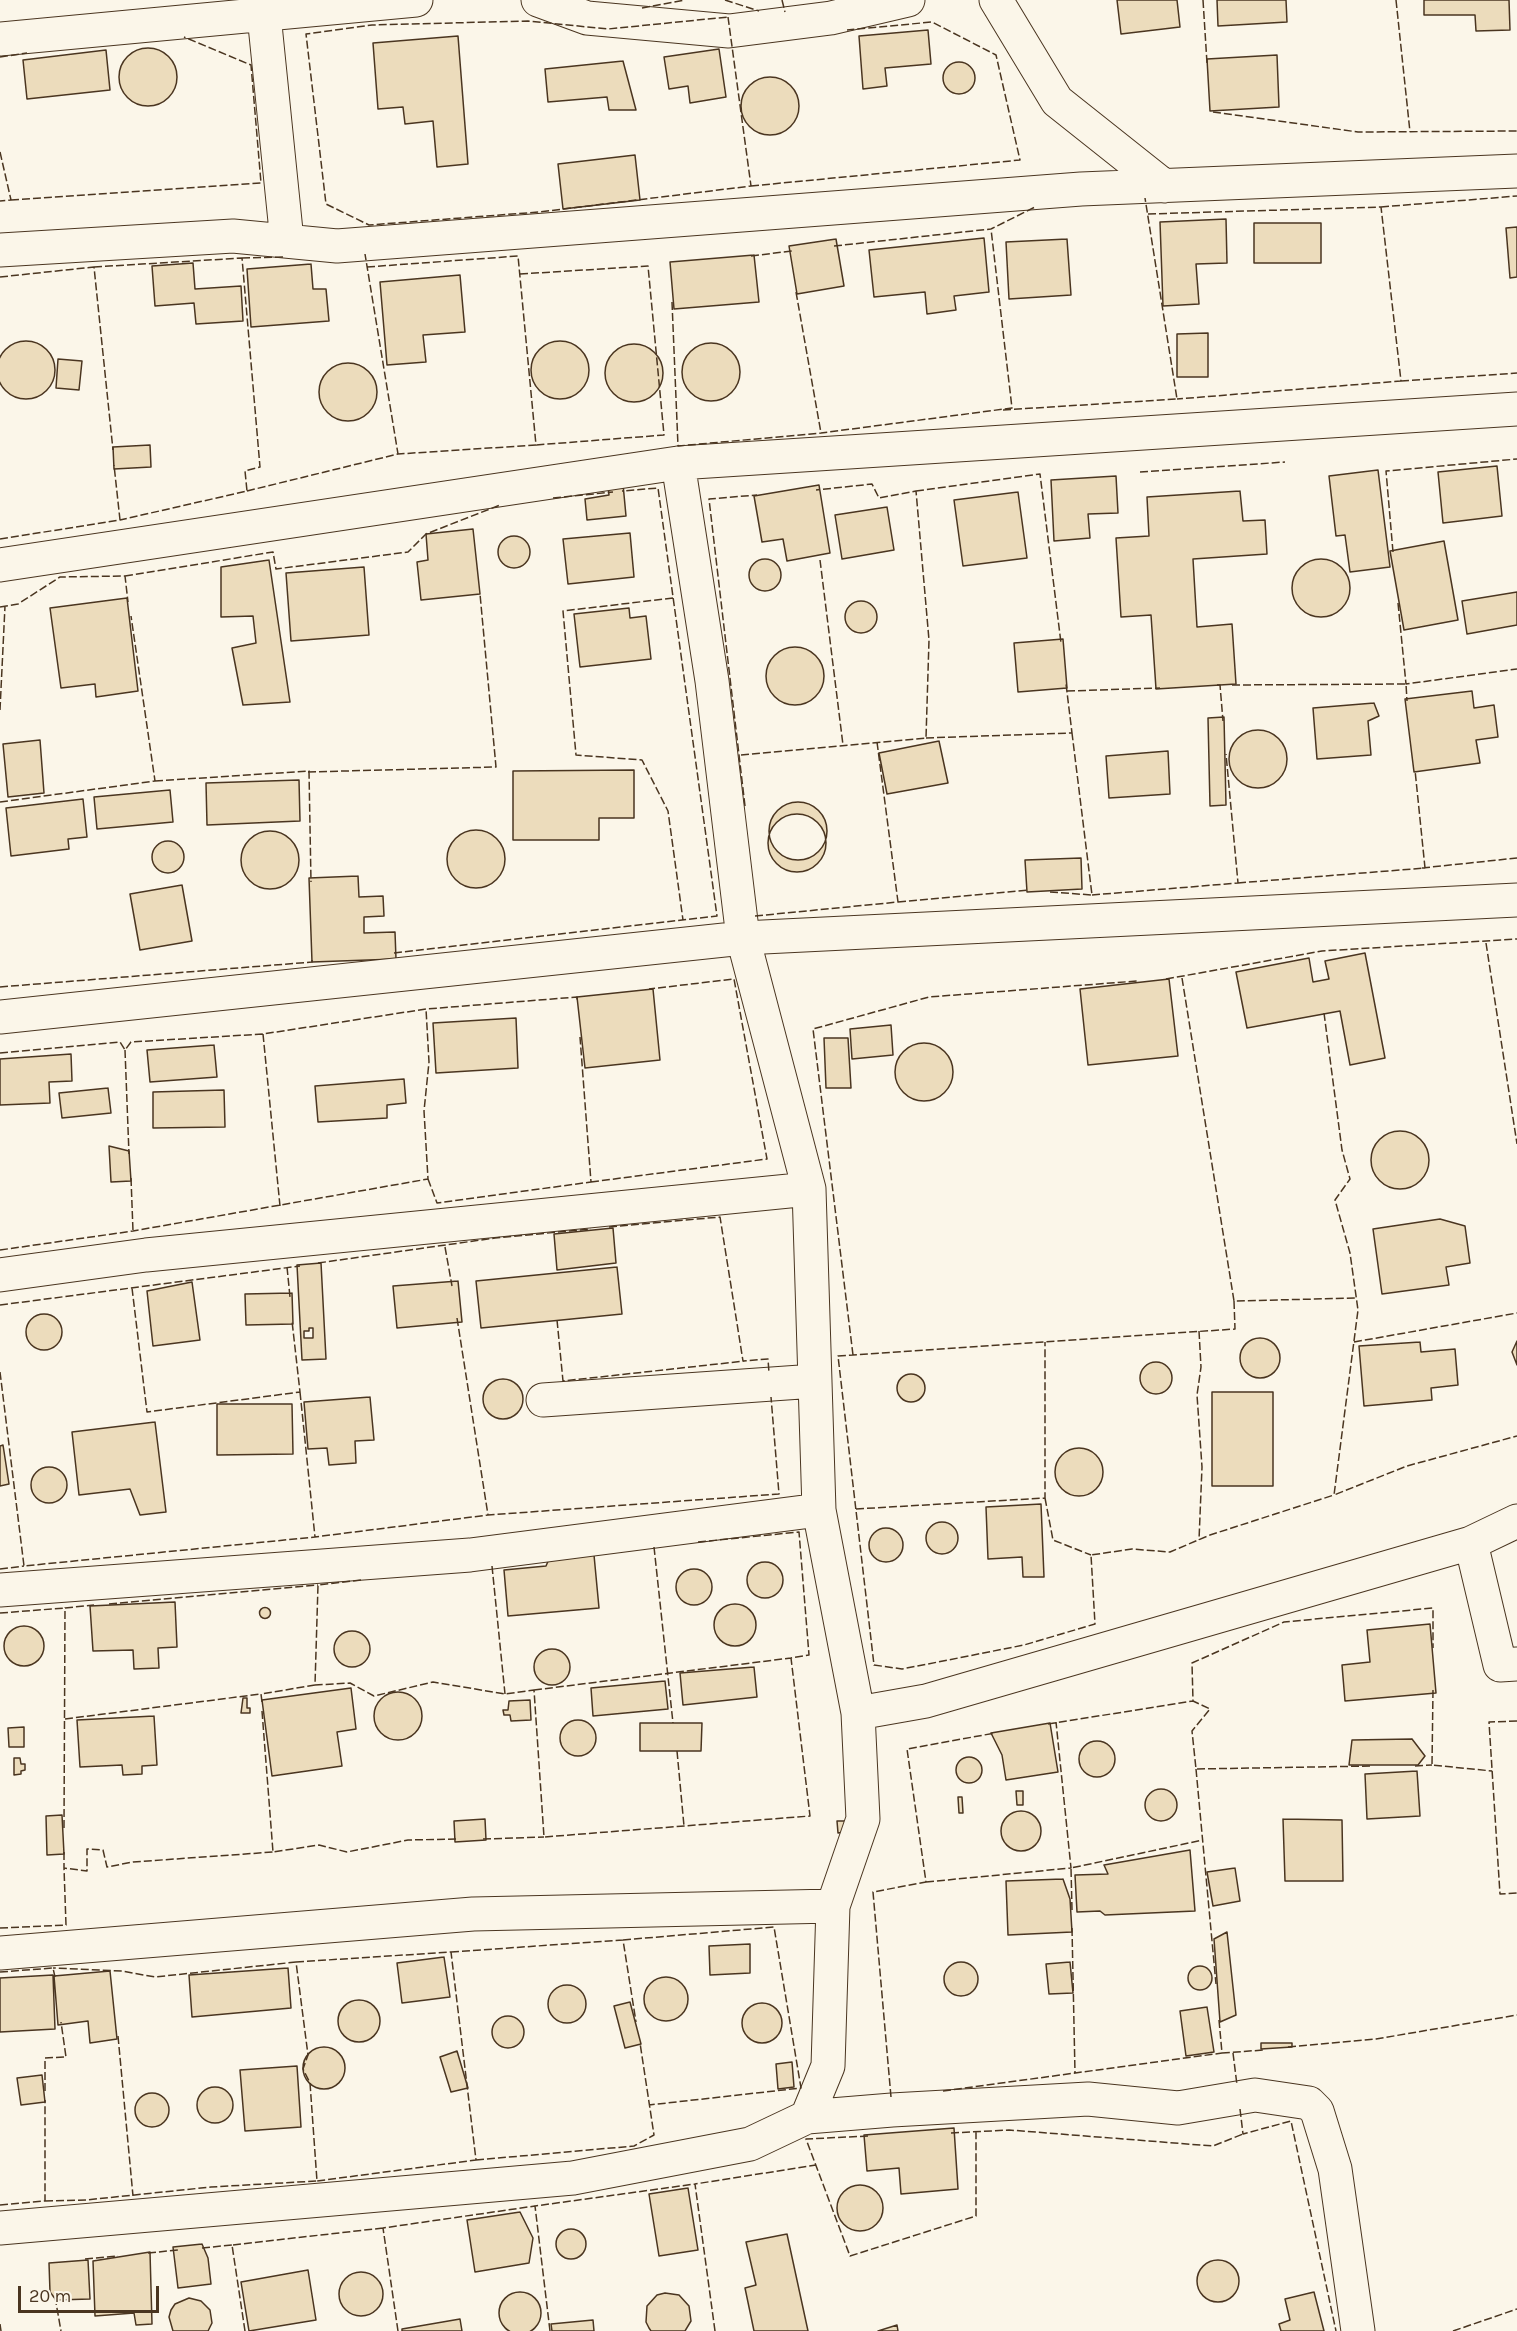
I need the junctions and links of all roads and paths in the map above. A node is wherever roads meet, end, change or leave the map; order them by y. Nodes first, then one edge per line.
1 (416, 0) edge
2 (538, 0) edge
3 (908, 0) edge
4 (996, 0) edge
5 (264, 15) junction
6 (0, 39) edge
7 (1517, 171) edge
8 (1164, 186) junction
9 (287, 241) junction
10 (0, 250) edge
11 (1517, 409) edge
12 (678, 463) junction
13 (0, 565) edge
14 (1517, 900) edge
15 (743, 938) junction
16 (0, 1017) edge
17 (809, 1189) junction
18 (0, 1275) edge
19 (815, 1381) junction
20 (543, 1400) dead end
21 (819, 1510) junction
22 (1517, 1521) edge
23 (1471, 1543) junction
24 (0, 1590) edge
25 (1517, 1664) edge
26 (858, 1713) junction
27 (833, 1906) junction
28 (0, 1953) edge
29 (807, 2117) junction
30 (0, 2228) edge
31 (1358, 2331) edge

1 - 5 street
2 - 3 street
4 - 8 street
5 - 6 street
5 - 9 street
7 - 8 street
8 - 9 street
9 - 10 street
11 - 12 street
12 - 13 street
12 - 15 street
14 - 15 street
15 - 16 street
15 - 17 street
17 - 18 street
17 - 19 street
19 - 20 street
19 - 21 street
21 - 24 street
21 - 26 street
22 - 23 street
23 - 25 street
23 - 26 street
26 - 27 street
27 - 28 street
27 - 29 street
29 - 30 street
29 - 31 street

